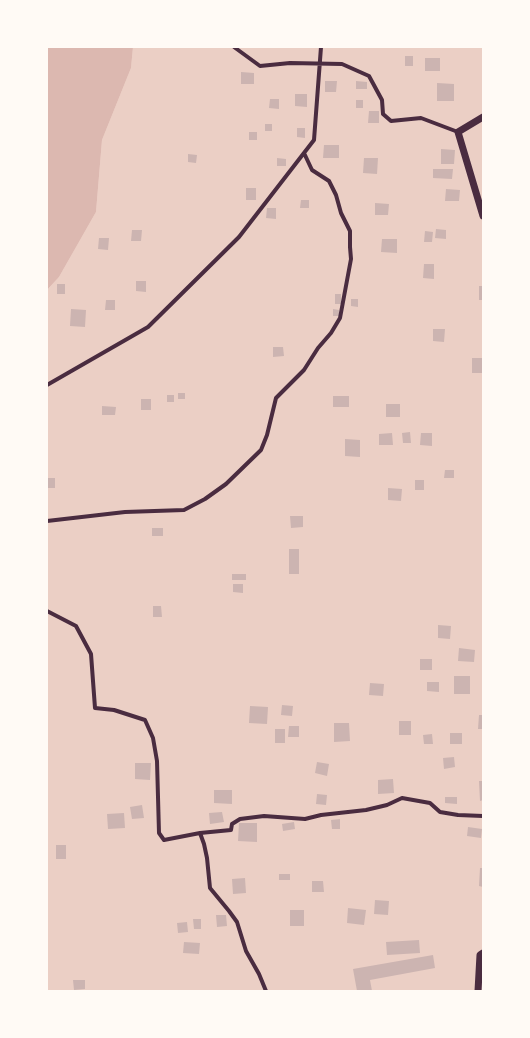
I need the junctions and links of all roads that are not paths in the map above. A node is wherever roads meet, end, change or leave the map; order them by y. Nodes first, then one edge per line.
1 (234, 47) edge
2 (321, 47) edge
3 (319, 64) junction
4 (483, 117) edge
5 (458, 132) junction
6 (304, 153) junction
7 (483, 216) edge
8 (47, 385) edge
9 (47, 521) edge
10 (47, 611) edge
11 (483, 816) edge
12 (200, 833) junction
13 (483, 953) edge
14 (266, 991) edge
15 (478, 991) edge

1 - 3 street
2 - 3 street
3 - 5 street
3 - 6 street
4 - 5 main road
5 - 7 main road
6 - 8 street
6 - 9 street
10 - 12 street
11 - 12 street
12 - 14 street
13 - 15 main road

